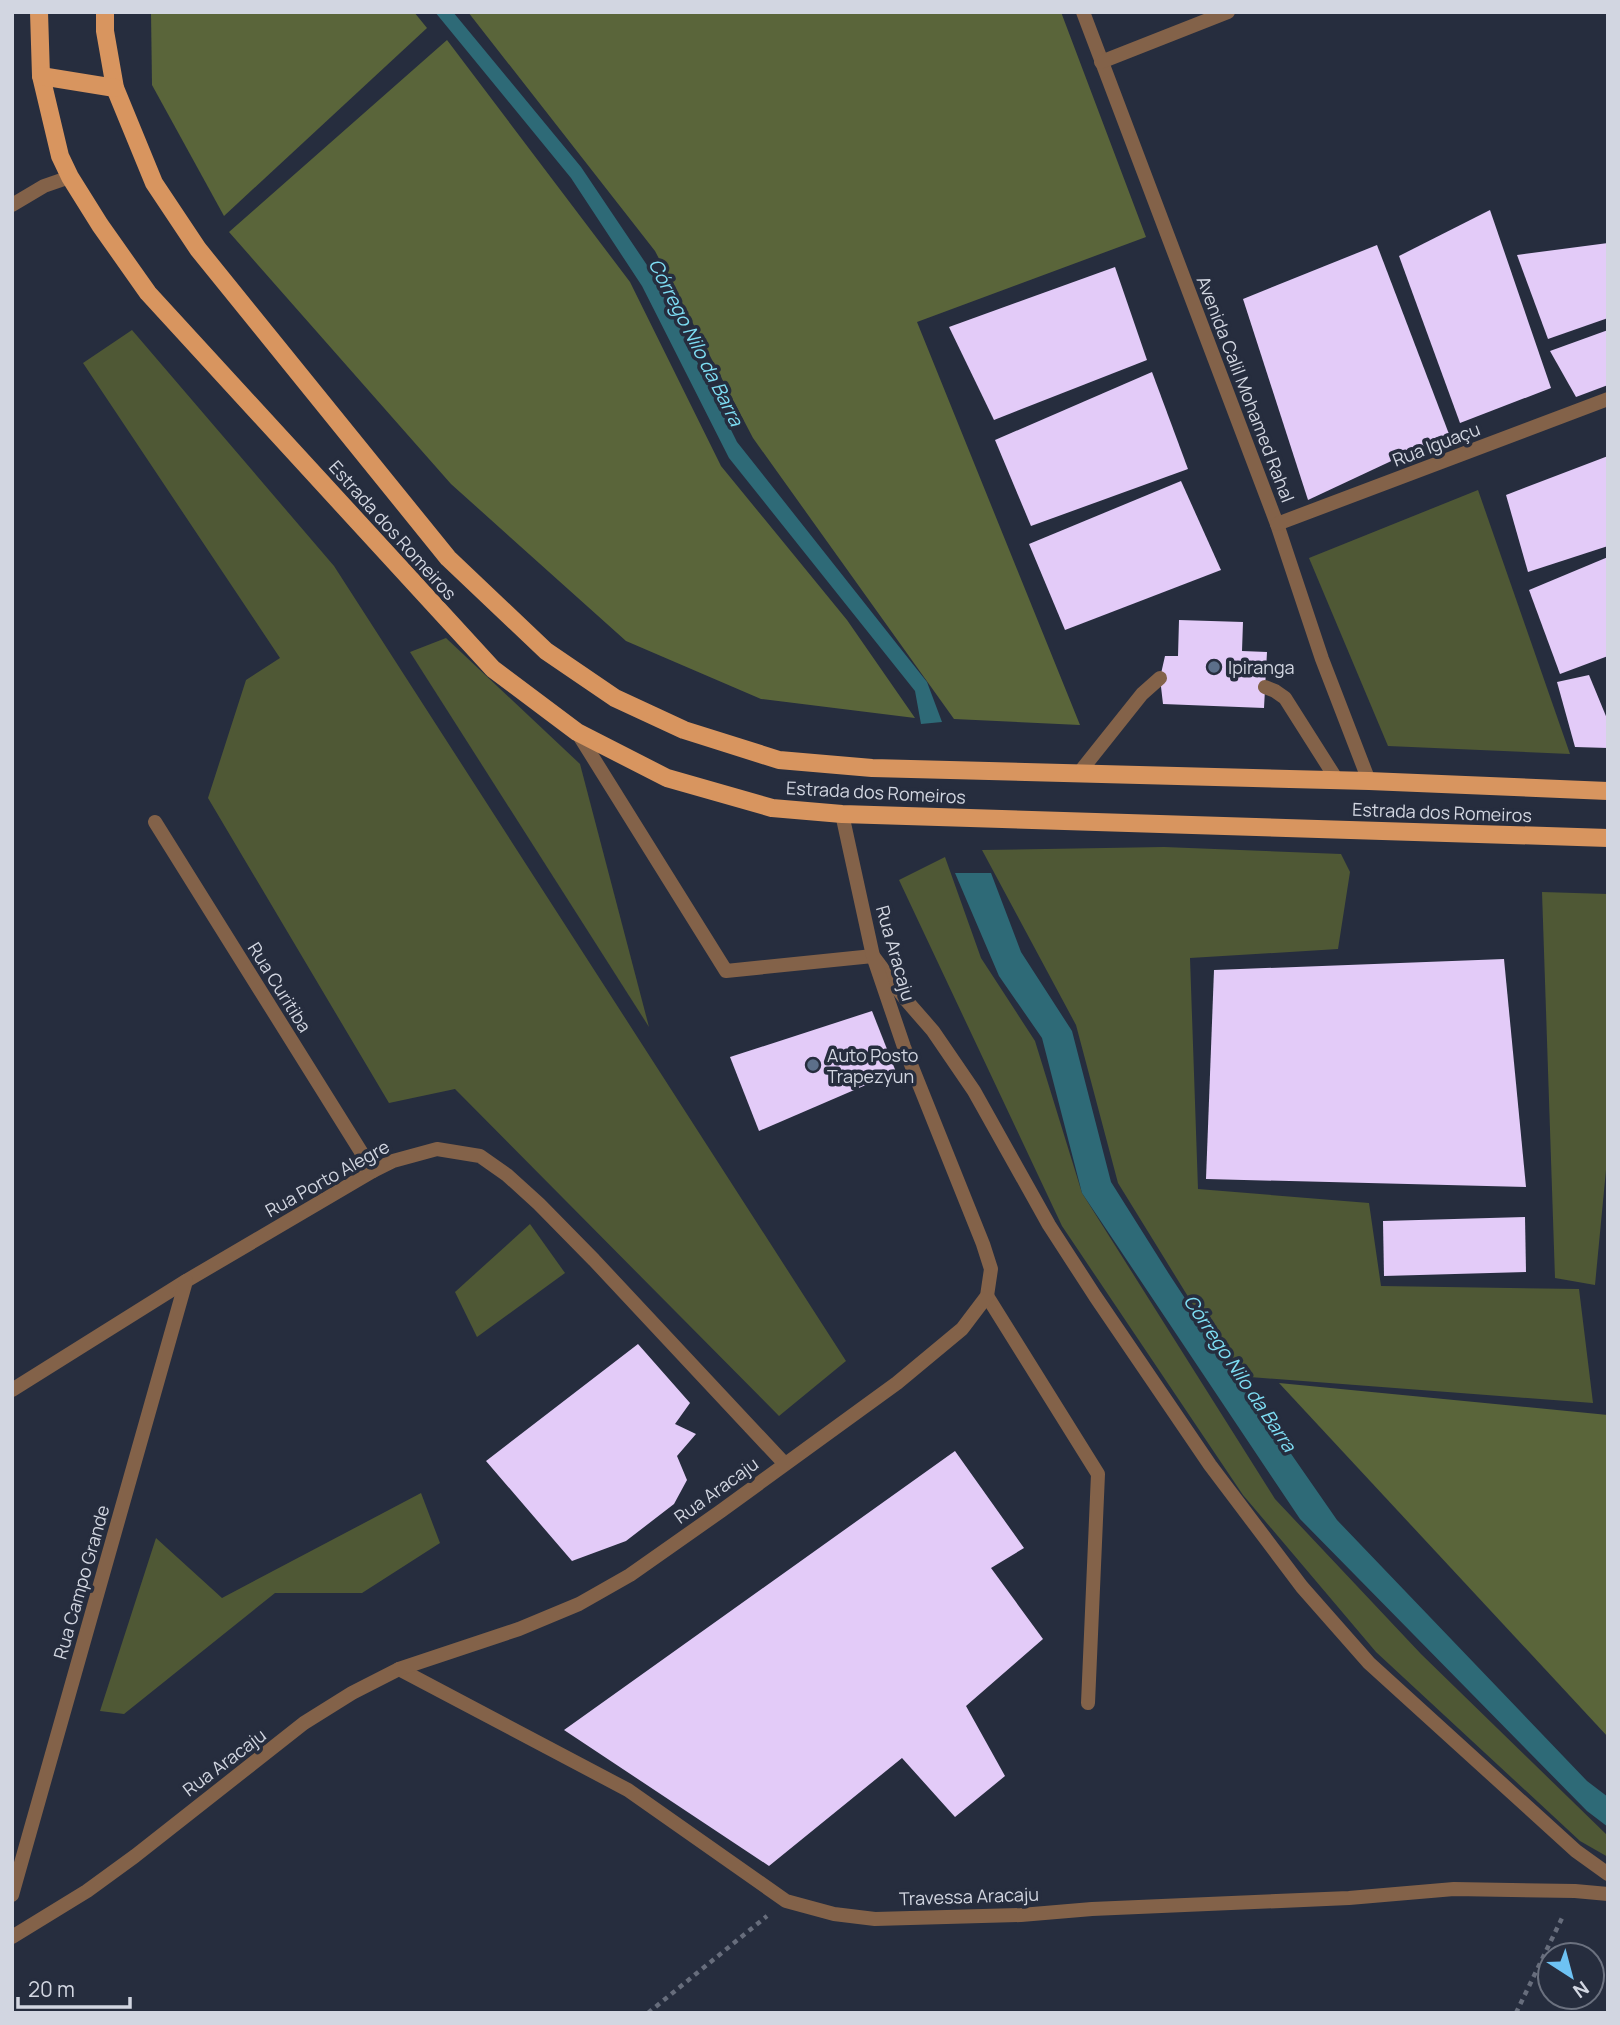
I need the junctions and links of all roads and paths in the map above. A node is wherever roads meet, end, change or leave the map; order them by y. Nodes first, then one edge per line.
1 (39, 12) edge
2 (105, 12) edge
3 (1083, 12) edge
4 (1228, 12) edge
5 (1101, 62) junction
6 (41, 76) junction
7 (115, 88) junction
8 (70, 177) junction
9 (12, 205) edge
10 (1608, 399) edge
11 (1277, 524) junction
12 (1160, 678) dead end
13 (1265, 687) dead end
14 (576, 732) junction
15 (1079, 773) junction
16 (1337, 780) junction
17 (1368, 781) junction
18 (1608, 791) edge
19 (842, 814) junction
20 (155, 822) dead end
21 (1608, 838) edge
22 (873, 956) junction
23 (373, 1171) junction
24 (186, 1281) junction
25 (987, 1296) junction
26 (12, 1390) edge
27 (785, 1463) junction
28 (398, 1669) junction
29 (1088, 1703) dead end
30 (1608, 1874) edge
31 (1575, 1891) junction
32 (1608, 1894) edge
33 (12, 1895) edge
34 (786, 1901) junction
35 (12, 1937) edge
36 (648, 2013) edge
37 (1516, 2013) edge

1 - 6 main road, Estrada dos Romeiros
2 - 7 main road, Estrada dos Romeiros
3 - 5 street, Avenida Calil Mohamed Rahal
4 - 5 street
5 - 11 street, Avenida Calil Mohamed Rahal
6 - 7 main road
6 - 8 main road, Estrada dos Romeiros
7 - 15 main road, Estrada dos Romeiros
8 - 9 street
8 - 14 main road, Estrada dos Romeiros
10 - 11 street, Rua Iguaçu
11 - 17 street, Avenida Calil Mohamed Rahal
12 - 15 street
13 - 16 street
14 - 19 main road, Estrada dos Romeiros
14 - 22 street
15 - 16 main road, Estrada dos Romeiros
16 - 17 main road, Estrada dos Romeiros
17 - 18 main road, Estrada dos Romeiros
19 - 21 main road, Estrada dos Romeiros
19 - 22 street, Rua Aracaju
20 - 23 street, Rua Curitiba
22 - 25 street, Rua Aracaju
22 - 30 street
23 - 24 street, Rua Porto Alegre
23 - 27 street, Rua Porto Alegre
24 - 26 street, Rua Porto Alegre
24 - 33 street, Rua Campo Grande
25 - 27 street, Rua Aracaju
25 - 29 street
27 - 28 street, Rua Aracaju
28 - 34 street, Travessa Aracaju
28 - 35 street, Rua Aracaju
31 - 32 street, Travessa Aracaju
31 - 34 street, Travessa Aracaju
31 - 37 path
34 - 36 path

